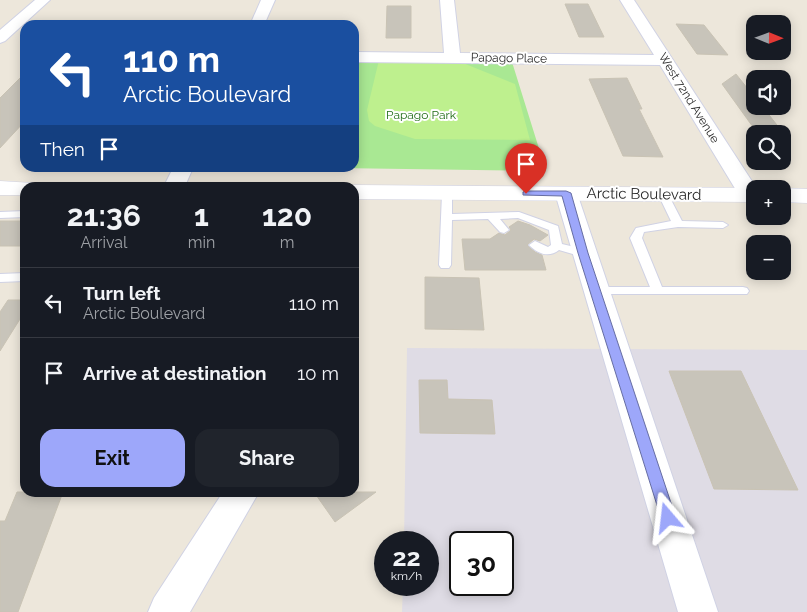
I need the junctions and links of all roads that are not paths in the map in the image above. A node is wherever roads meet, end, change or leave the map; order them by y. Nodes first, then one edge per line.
1 (43, 0) edge
2 (268, 0) edge
3 (447, 0) edge
4 (627, 0) edge
5 (20, 20) edge
6 (20, 20) edge
7 (259, 20) edge
8 (0, 38) edge
9 (359, 56) edge
10 (452, 57) junction
11 (665, 60) junction
12 (746, 186) edge
13 (0, 188) edge
14 (20, 188) edge
15 (359, 192) edge
16 (566, 193) junction
17 (447, 194) junction
18 (663, 194) junction
19 (746, 195) edge
20 (791, 195) edge
21 (807, 196) edge
22 (20, 214) edge
23 (0, 215) edge
24 (491, 216) junction
25 (446, 217) junction
26 (678, 224) junction
27 (723, 225) dead end
28 (504, 230) dead end
29 (535, 245) dead end
30 (570, 250) junction
31 (445, 265) dead end
32 (0, 278) edge
33 (20, 278) edge
34 (596, 291) junction
35 (658, 291) junction
36 (743, 291) dead end
37 (239, 497) edge
38 (168, 612) edge
39 (698, 612) edge

1 - 6 street
2 - 7 street
3 - 10 street
4 - 11 street, West 72nd Avenue
5 - 8 street
9 - 10 street, Papago Place
10 - 11 street, Papago Place
11 - 12 street, West 72nd Avenue
13 - 14 main road
15 - 17 main road, Arctic Boulevard
16 - 17 main road, Arctic Boulevard
16 - 18 main road, Arctic Boulevard
16 - 30 street
17 - 25 lane
18 - 19 main road, Arctic Boulevard
18 - 26 lane
20 - 21 main road
22 - 23 lane
24 - 25 lane
24 - 28 lane
24 - 30 lane
25 - 31 lane
26 - 27 lane
26 - 35 lane
29 - 30 lane
30 - 34 street
32 - 33 lane
34 - 35 lane
34 - 39 street
35 - 36 lane
37 - 38 street

